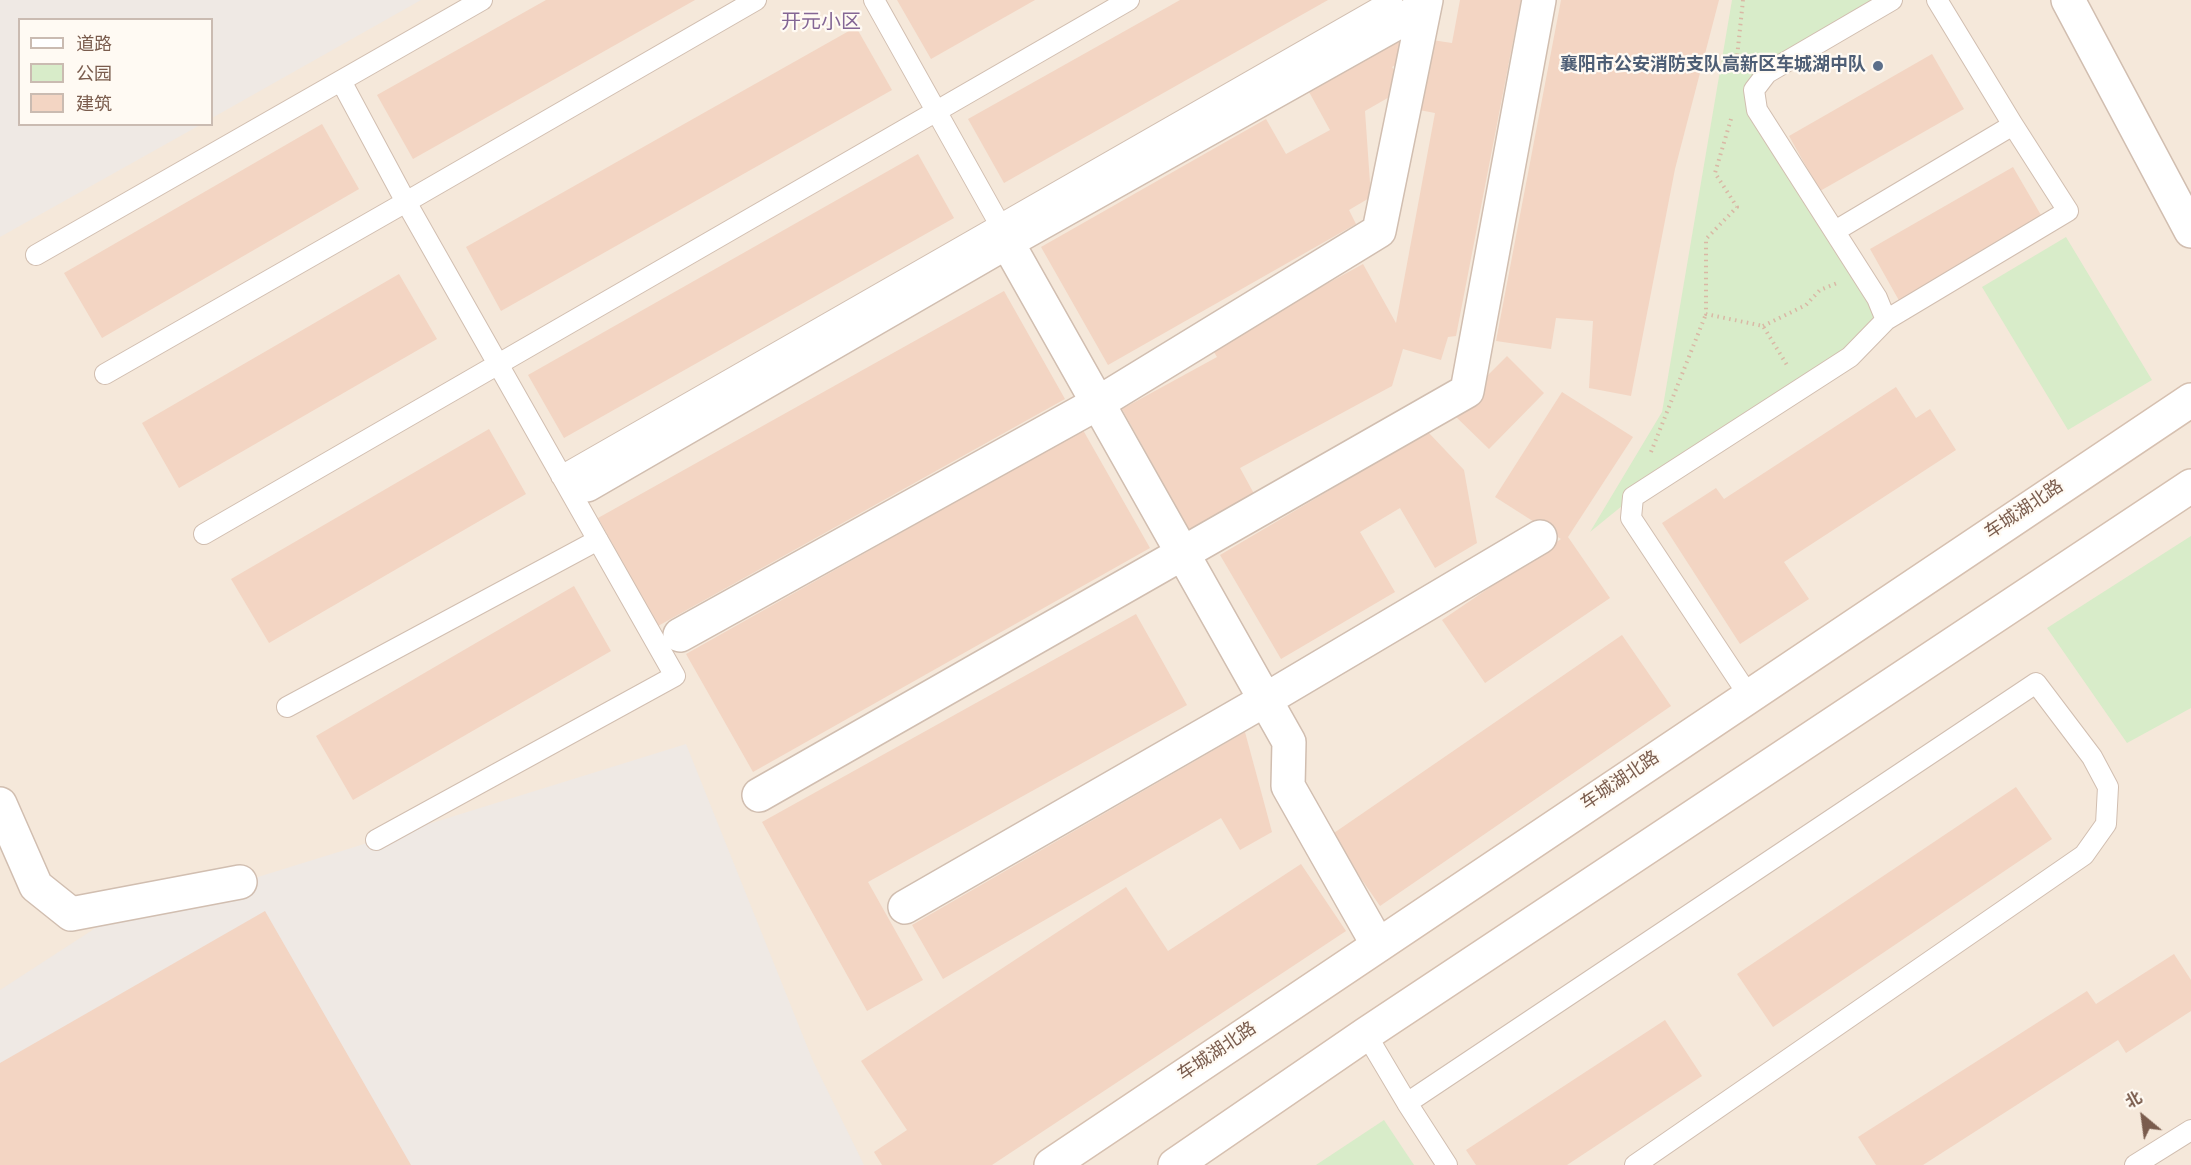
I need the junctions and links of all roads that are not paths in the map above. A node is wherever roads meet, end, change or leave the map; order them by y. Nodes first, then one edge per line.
1 (482, 0) edge
2 (756, 0) edge
3 (874, 0) edge
4 (1129, 0) edge
5 (1539, 0) edge
6 (1892, 0) edge
7 (1936, 0) edge
8 (2068, 0) edge
9 (1411, 4) edge
10 (341, 81) junction
11 (937, 112) junction
12 (2013, 125) junction
13 (406, 202) junction
14 (1835, 231) junction
15 (2191, 231) edge
16 (1003, 234) junction
17 (36, 255) dead end
18 (1886, 320) junction
19 (499, 366) junction
20 (105, 374) dead end
21 (2191, 400) edge
22 (1098, 403) junction
23 (574, 480) junction
24 (2191, 486) edge
25 (204, 534) dead end
26 (1540, 537) dead end
27 (598, 540) junction
28 (1184, 555) junction
29 (680, 635) dead end
30 (1749, 696) junction
31 (1265, 700) junction
32 (287, 707) dead end
33 (759, 795) dead end
34 (0, 804) edge
35 (376, 840) dead end
36 (12, 865) edge
37 (240, 882) dead end
38 (905, 907) dead end
39 (1378, 945) junction
40 (1366, 1034) junction
41 (1407, 1103) junction
42 (2191, 1130) edge
43 (1051, 1165) edge
44 (1175, 1165) edge
45 (1447, 1165) edge
46 (1635, 1165) edge
47 (2135, 1165) edge

1 - 10 lane
2 - 13 lane
3 - 11 lane
4 - 11 lane
5 - 28 street
6 - 14 lane
7 - 12 lane
8 - 15 street
9 - 16 street
9 - 22 street
10 - 13 lane
10 - 17 lane
11 - 16 lane
11 - 19 lane
12 - 14 lane
12 - 18 lane
13 - 19 lane
13 - 20 lane
14 - 18 lane
16 - 22 street
16 - 23 street
18 - 30 lane
19 - 23 lane
19 - 25 lane
21 - 30 street, 车城湖北路
22 - 28 street
22 - 29 street
23 - 27 lane
24 - 40 street
26 - 31 street
27 - 32 lane
27 - 35 lane
28 - 31 street
28 - 33 street
30 - 39 street, 车城湖北路
31 - 38 street
31 - 39 street
34 - 36 street
36 - 37 street
39 - 43 street, 车城湖北路
40 - 41 lane
40 - 44 street
41 - 45 lane
41 - 46 lane
42 - 47 lane

